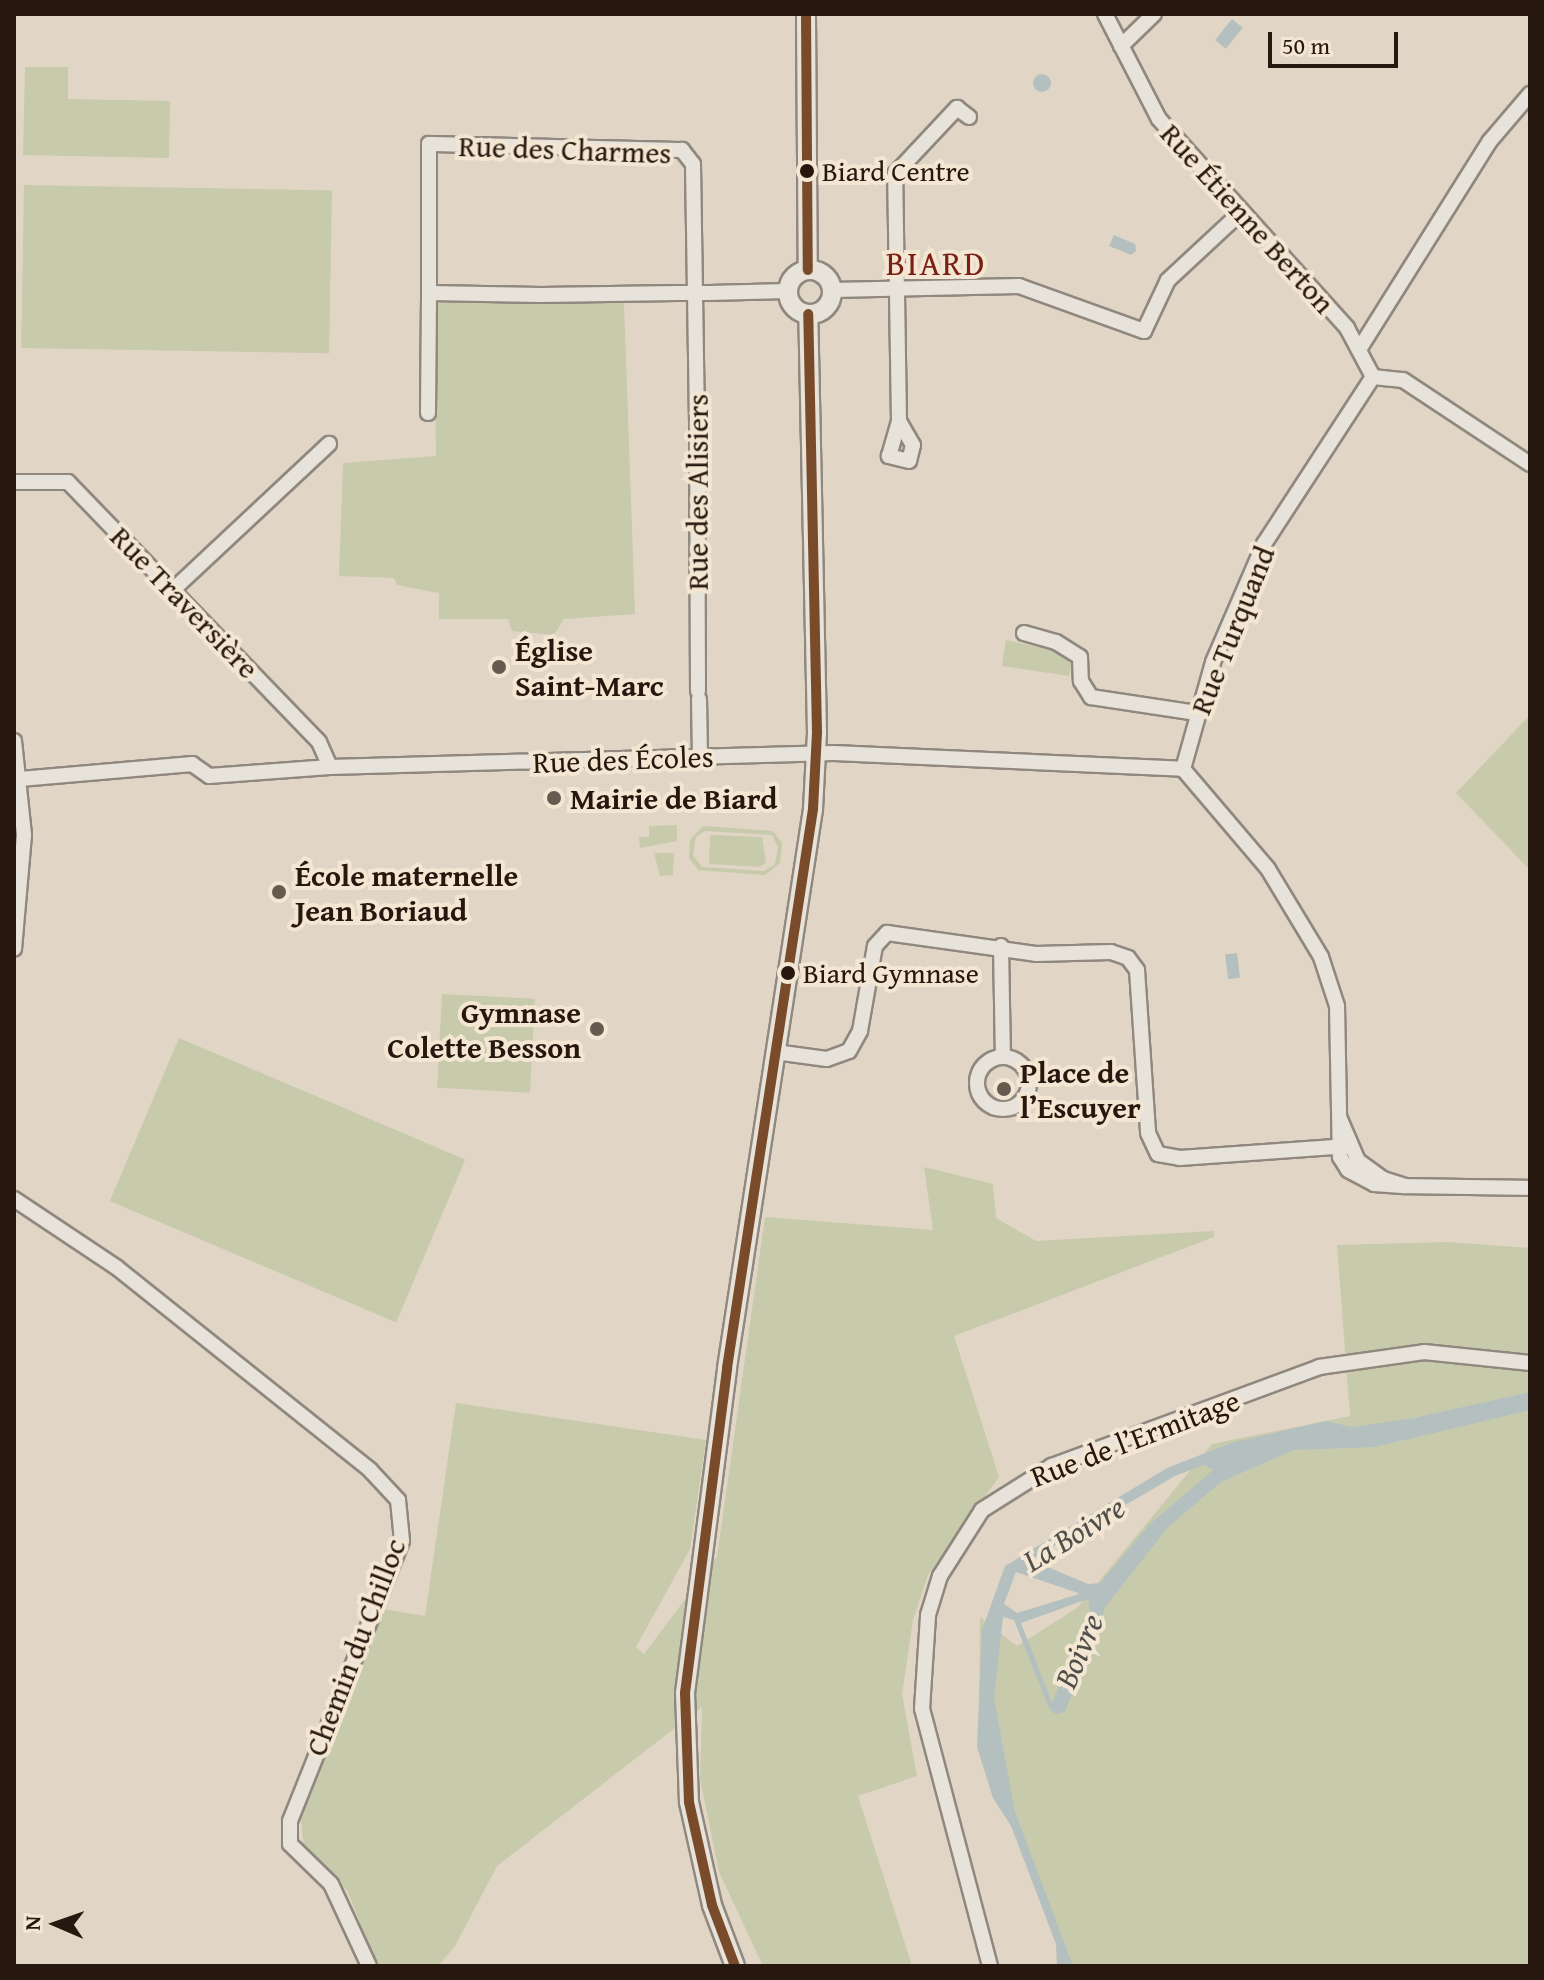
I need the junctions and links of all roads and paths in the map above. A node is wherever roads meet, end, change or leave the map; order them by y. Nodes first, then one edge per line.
1 (806, 14) edge
2 (1105, 14) edge
3 (1154, 14) edge
4 (1121, 46) junction
5 (1530, 94) edge
6 (969, 117) dead end
7 (1240, 213) junction
8 (808, 270) junction
9 (895, 289) junction
10 (832, 290) junction
11 (787, 291) junction
12 (429, 293) junction
13 (695, 293) junction
14 (808, 314) junction
15 (1360, 348) junction
16 (1373, 377) junction
17 (428, 413) dead end
18 (899, 421) dead end
19 (329, 444) dead end
20 (1530, 464) edge
21 (14, 482) edge
22 (175, 588) junction
23 (1024, 633) dead end
24 (1197, 713) junction
25 (14, 741) edge
26 (816, 753) junction
27 (700, 757) junction
28 (330, 767) junction
29 (1183, 769) junction
30 (20, 779) junction
31 (19, 835) edge
32 (1001, 946) junction
33 (14, 949) edge
34 (775, 1052) junction
35 (1003, 1057) dead end
36 (1344, 1147) junction
37 (1530, 1188) edge
38 (14, 1199) edge
39 (1530, 1363) edge
40 (369, 1966) edge
41 (735, 1966) edge
42 (990, 1966) edge

1 - 8 street
2 - 4 street, Rue Étienne Berton
3 - 4 street
4 - 7 street, Rue Étienne Berton
5 - 15 street
6 - 9 street
7 - 9 street
7 - 15 street, Rue Étienne Berton
8 - 10 street
8 - 11 street
9 - 10 street
9 - 18 street
10 - 14 street
11 - 13 street
11 - 14 street
12 - 13 street
12 - 13 street, Rue des Charmes
12 - 17 street
13 - 27 street, Rue des Alisiers
14 - 26 street
15 - 16 street, Rue Étienne Berton
16 - 20 street
16 - 24 street, Rue Turquand
19 - 22 street
21 - 22 street, Rue Traversière
22 - 28 street, Rue Traversière
23 - 24 street
24 - 29 street, Rue Turquand
25 - 30 street
26 - 27 street, Rue des Écoles
26 - 29 street, Rue des Écoles
26 - 34 street
27 - 28 street, Rue des Écoles
28 - 30 street, Rue des Écoles
29 - 36 street
30 - 31 street
31 - 33 street
32 - 34 street
32 - 35 street
32 - 36 street
34 - 41 street
36 - 37 street
38 - 40 street, Chemin du Chilloc
39 - 42 street, Rue de l’Ermitage

